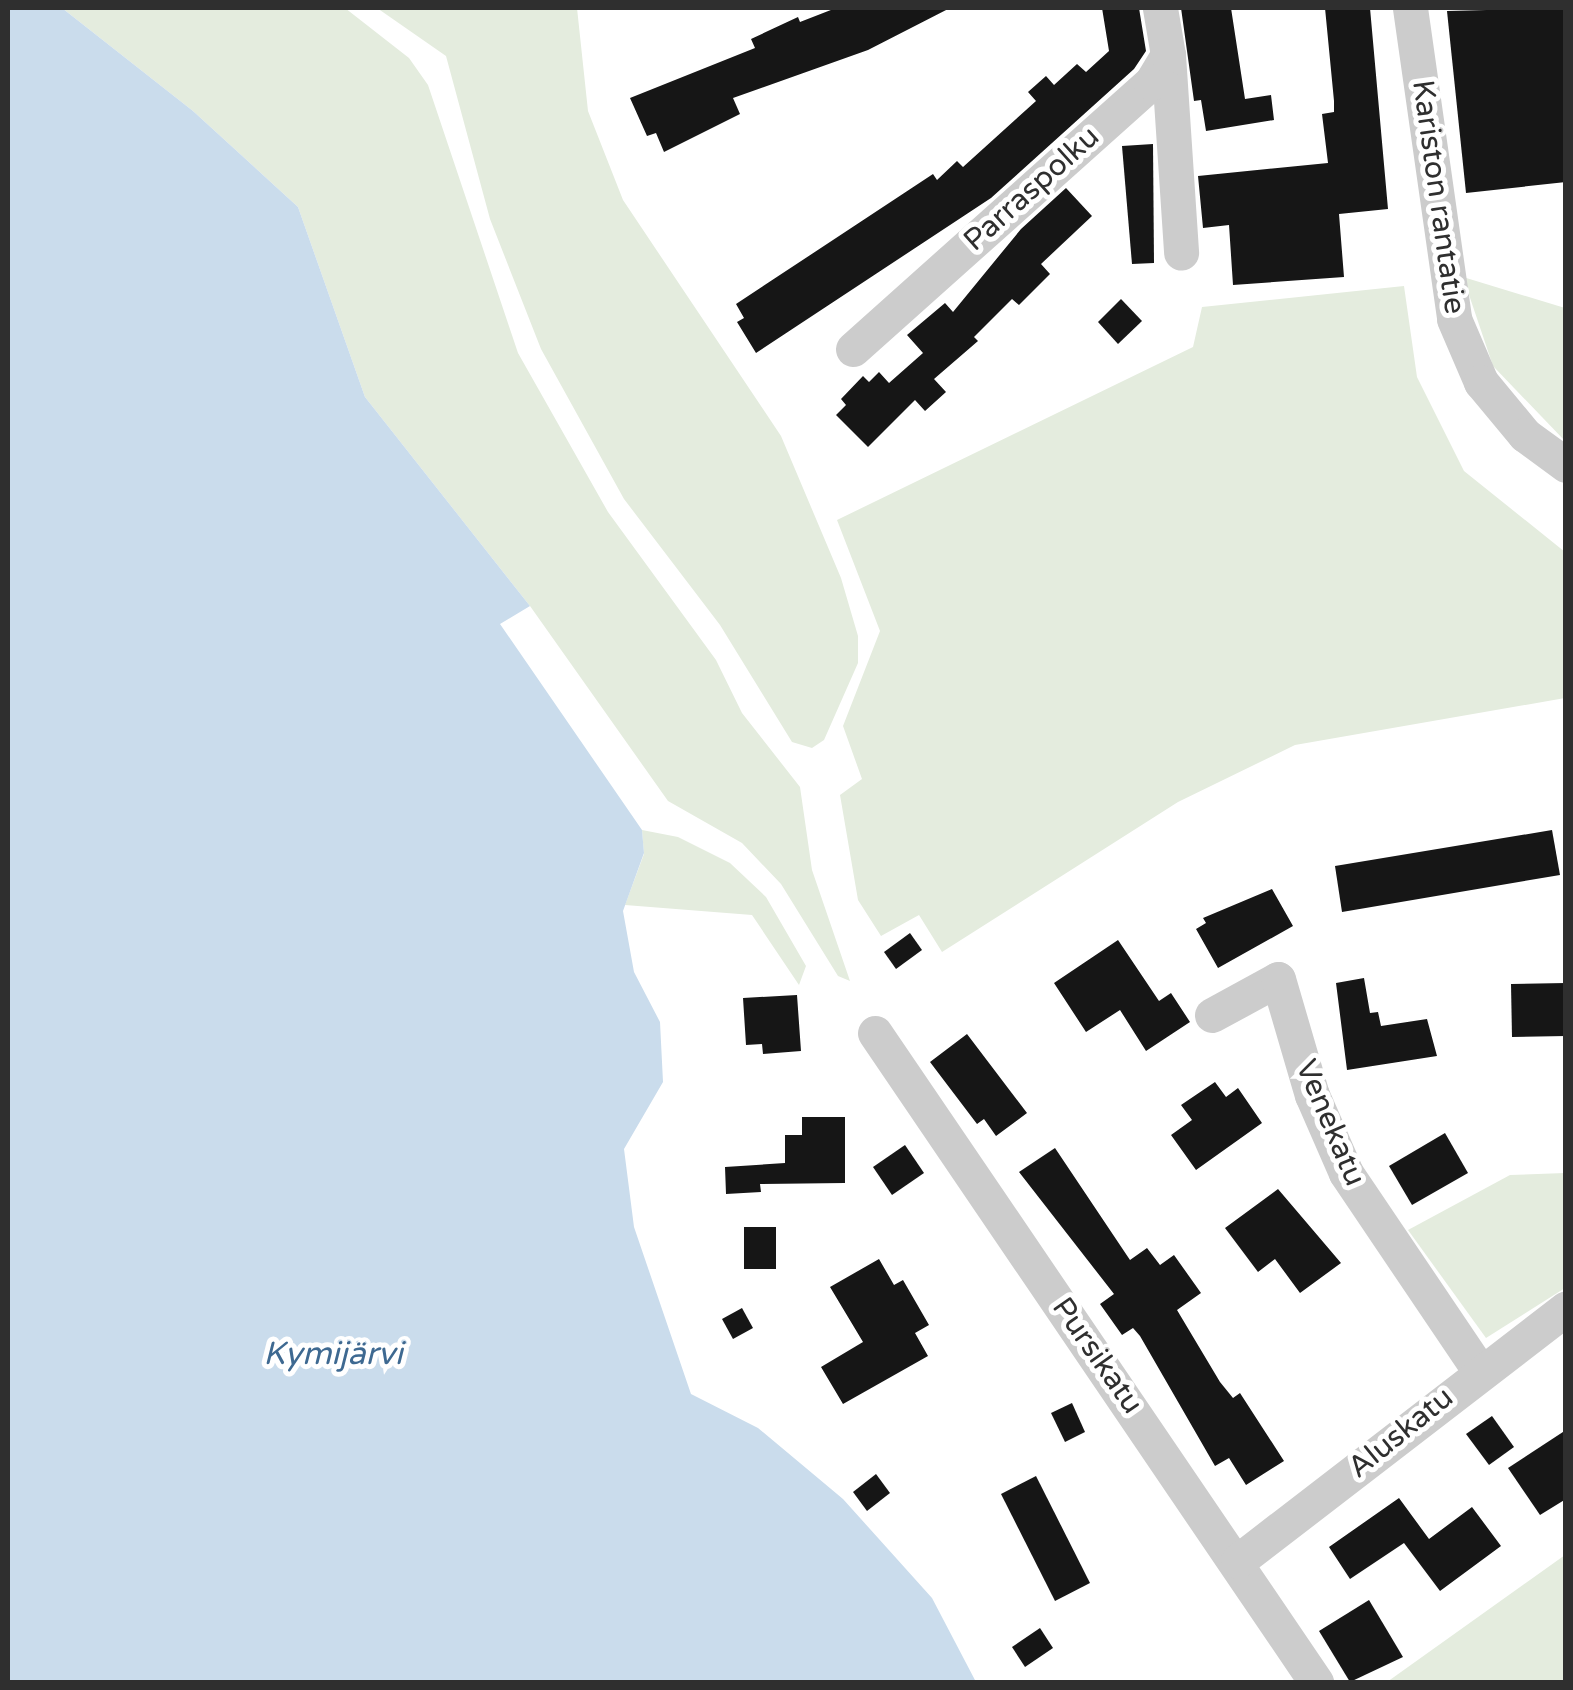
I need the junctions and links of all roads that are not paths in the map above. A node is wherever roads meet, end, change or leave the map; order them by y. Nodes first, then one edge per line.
1 (1160, 8) edge
2 (1410, 8) edge
3 (1168, 55) junction
4 (1180, 253) dead end
5 (853, 349) dead end
6 (1566, 465) edge
7 (1212, 1015) dead end
8 (875, 1033) dead end
9 (1566, 1308) edge
10 (1479, 1370) junction
11 (1238, 1560) junction
12 (1316, 1682) edge

1 - 3 street
2 - 6 street, Kariston rantatie
3 - 4 street
3 - 5 street, Parraspolku
7 - 10 street, Venekatu
8 - 11 street, Pursikatu
9 - 10 street, Aluskatu
10 - 11 street, Aluskatu
11 - 12 street, Pursikatu

